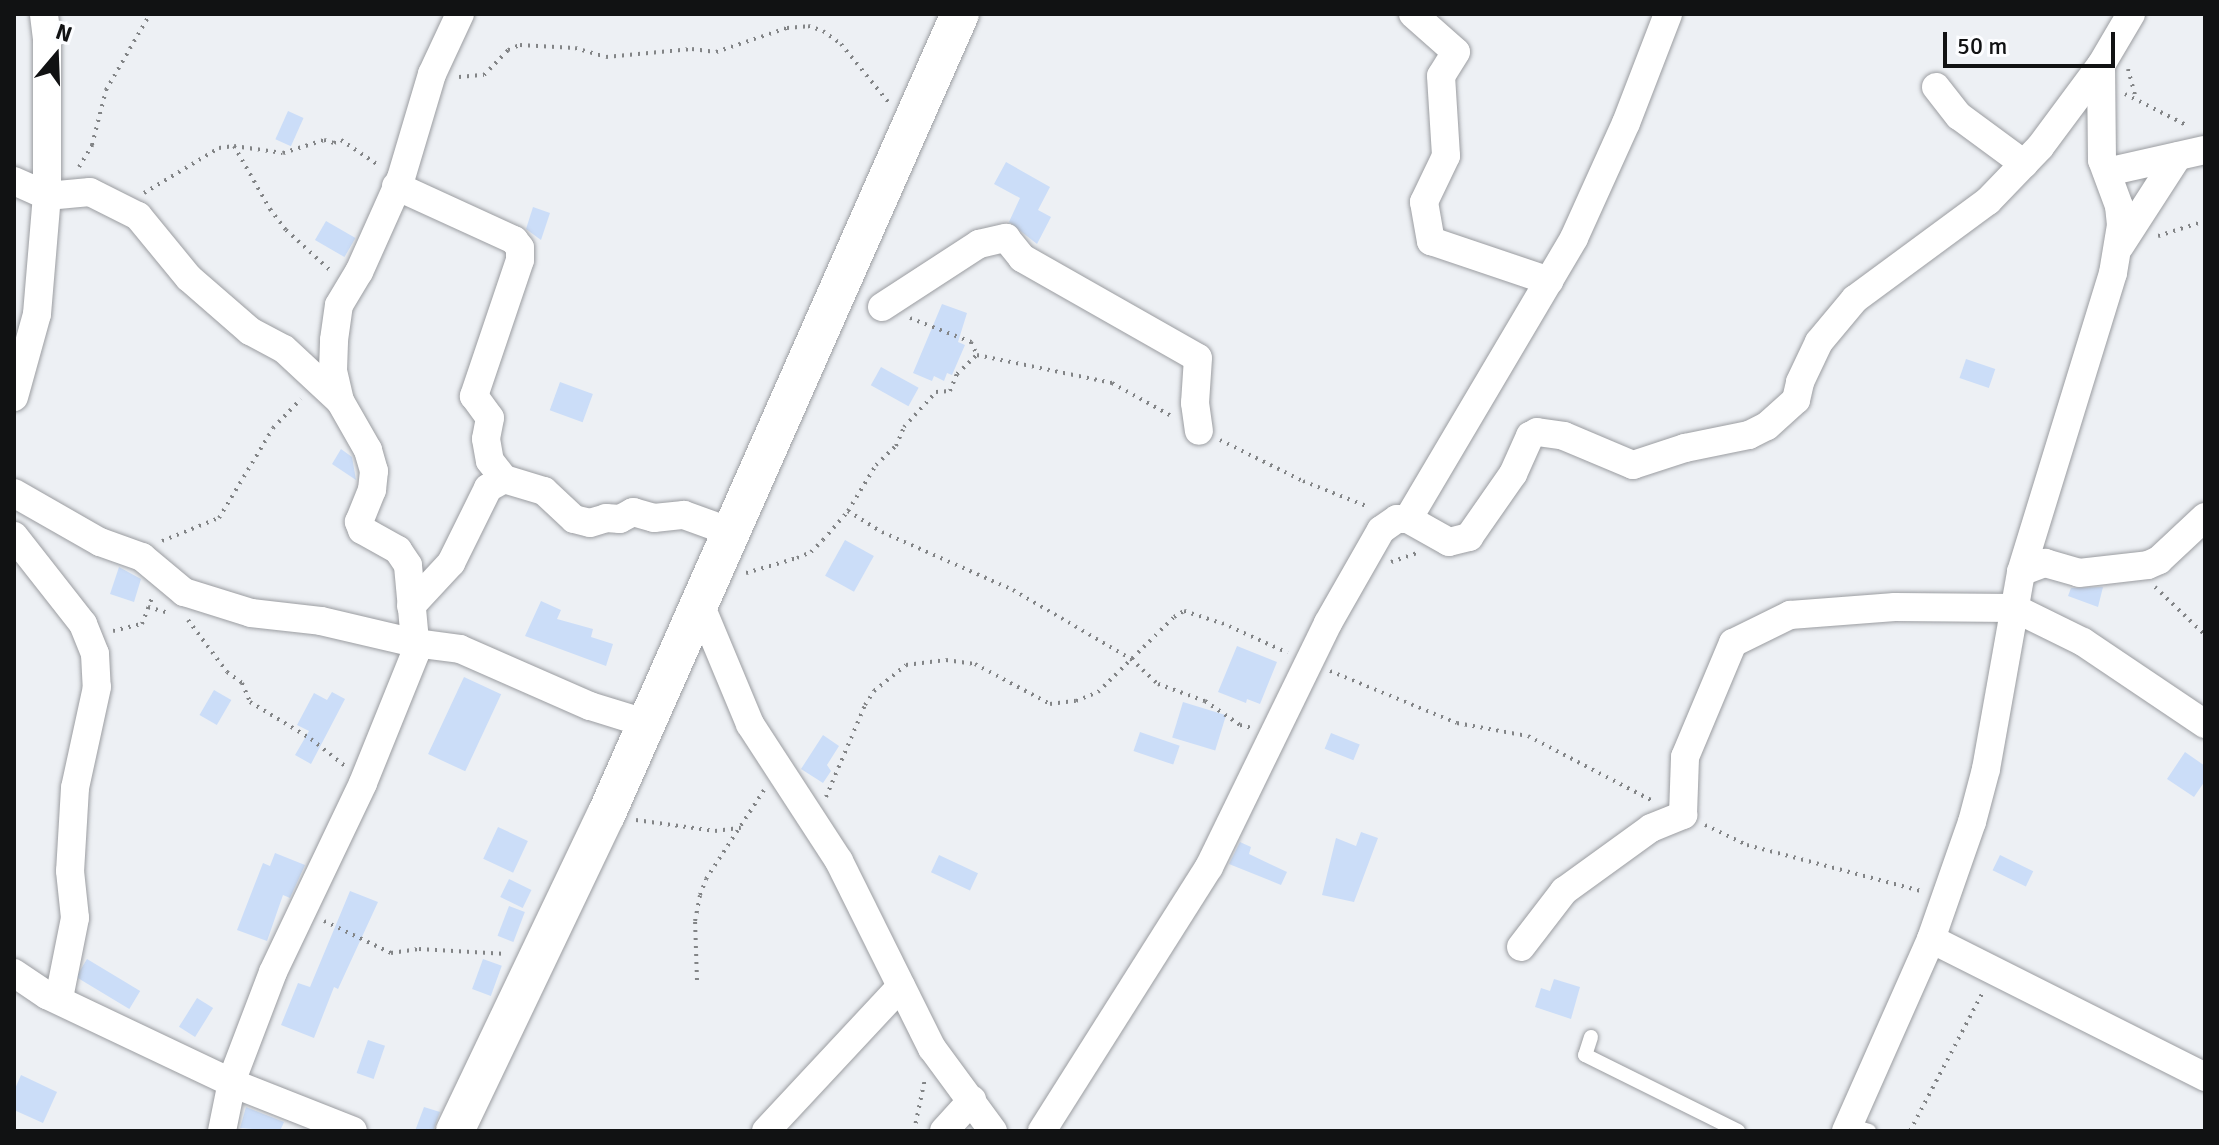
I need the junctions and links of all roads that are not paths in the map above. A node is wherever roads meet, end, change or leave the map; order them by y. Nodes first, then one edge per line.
1 (44, 14) edge
2 (460, 14) edge
3 (960, 14) edge
4 (1413, 14) edge
5 (1668, 14) edge
6 (2131, 14) edge
7 (2101, 75) junction
8 (1936, 87) dead end
9 (2194, 146) edge
10 (2024, 164) junction
11 (2107, 172) junction
12 (14, 181) edge
13 (398, 182) junction
14 (47, 188) junction
15 (2119, 248) junction
16 (1549, 281) junction
17 (882, 307) road end
18 (14, 397) edge
19 (340, 401) junction
20 (1199, 431) road end
21 (504, 479) junction
22 (14, 493) edge
23 (2205, 517) edge
24 (1402, 519) junction
25 (731, 532) junction
26 (14, 536) edge
27 (2021, 572) junction
28 (705, 593) junction
29 (411, 606) junction
30 (2014, 608) junction
31 (415, 643) junction
32 (645, 723) junction
33 (2205, 724) edge
34 (1931, 939) junction
35 (1521, 947) dead end
36 (14, 973) edge
37 (901, 986) junction
38 (59, 998) junction
39 (1591, 1037) dead end
40 (2205, 1077) edge
41 (232, 1083) junction
42 (972, 1100) junction
43 (1854, 1129) edge
44 (222, 1131) edge
45 (353, 1131) edge
46 (455, 1131) edge
47 (766, 1131) edge
48 (944, 1131) edge
49 (993, 1131) edge
50 (1042, 1131) edge
51 (1738, 1131) edge

1 - 14 street
2 - 13 street
3 - 25 main road
4 - 16 street
5 - 16 street
6 - 7 street
7 - 10 street
7 - 11 street
8 - 10 street
9 - 11 street
9 - 15 street
10 - 24 street
11 - 15 street
12 - 14 street
13 - 19 street
13 - 21 street
14 - 18 street
14 - 19 street
15 - 27 street
16 - 24 street
17 - 20 street
19 - 29 street
21 - 25 street
21 - 29 street
22 - 31 street
23 - 27 street
24 - 50 street
25 - 28 main road
26 - 38 street
27 - 30 street
28 - 32 main road
28 - 37 street
29 - 31 street
30 - 33 street
30 - 34 street
30 - 35 street
31 - 32 street
31 - 41 street
32 - 46 main road
34 - 40 street
34 - 43 street
36 - 38 street
37 - 42 street
37 - 47 street
38 - 41 street
39 - 51 lane
41 - 44 street
41 - 45 street
42 - 48 street
42 - 49 street

